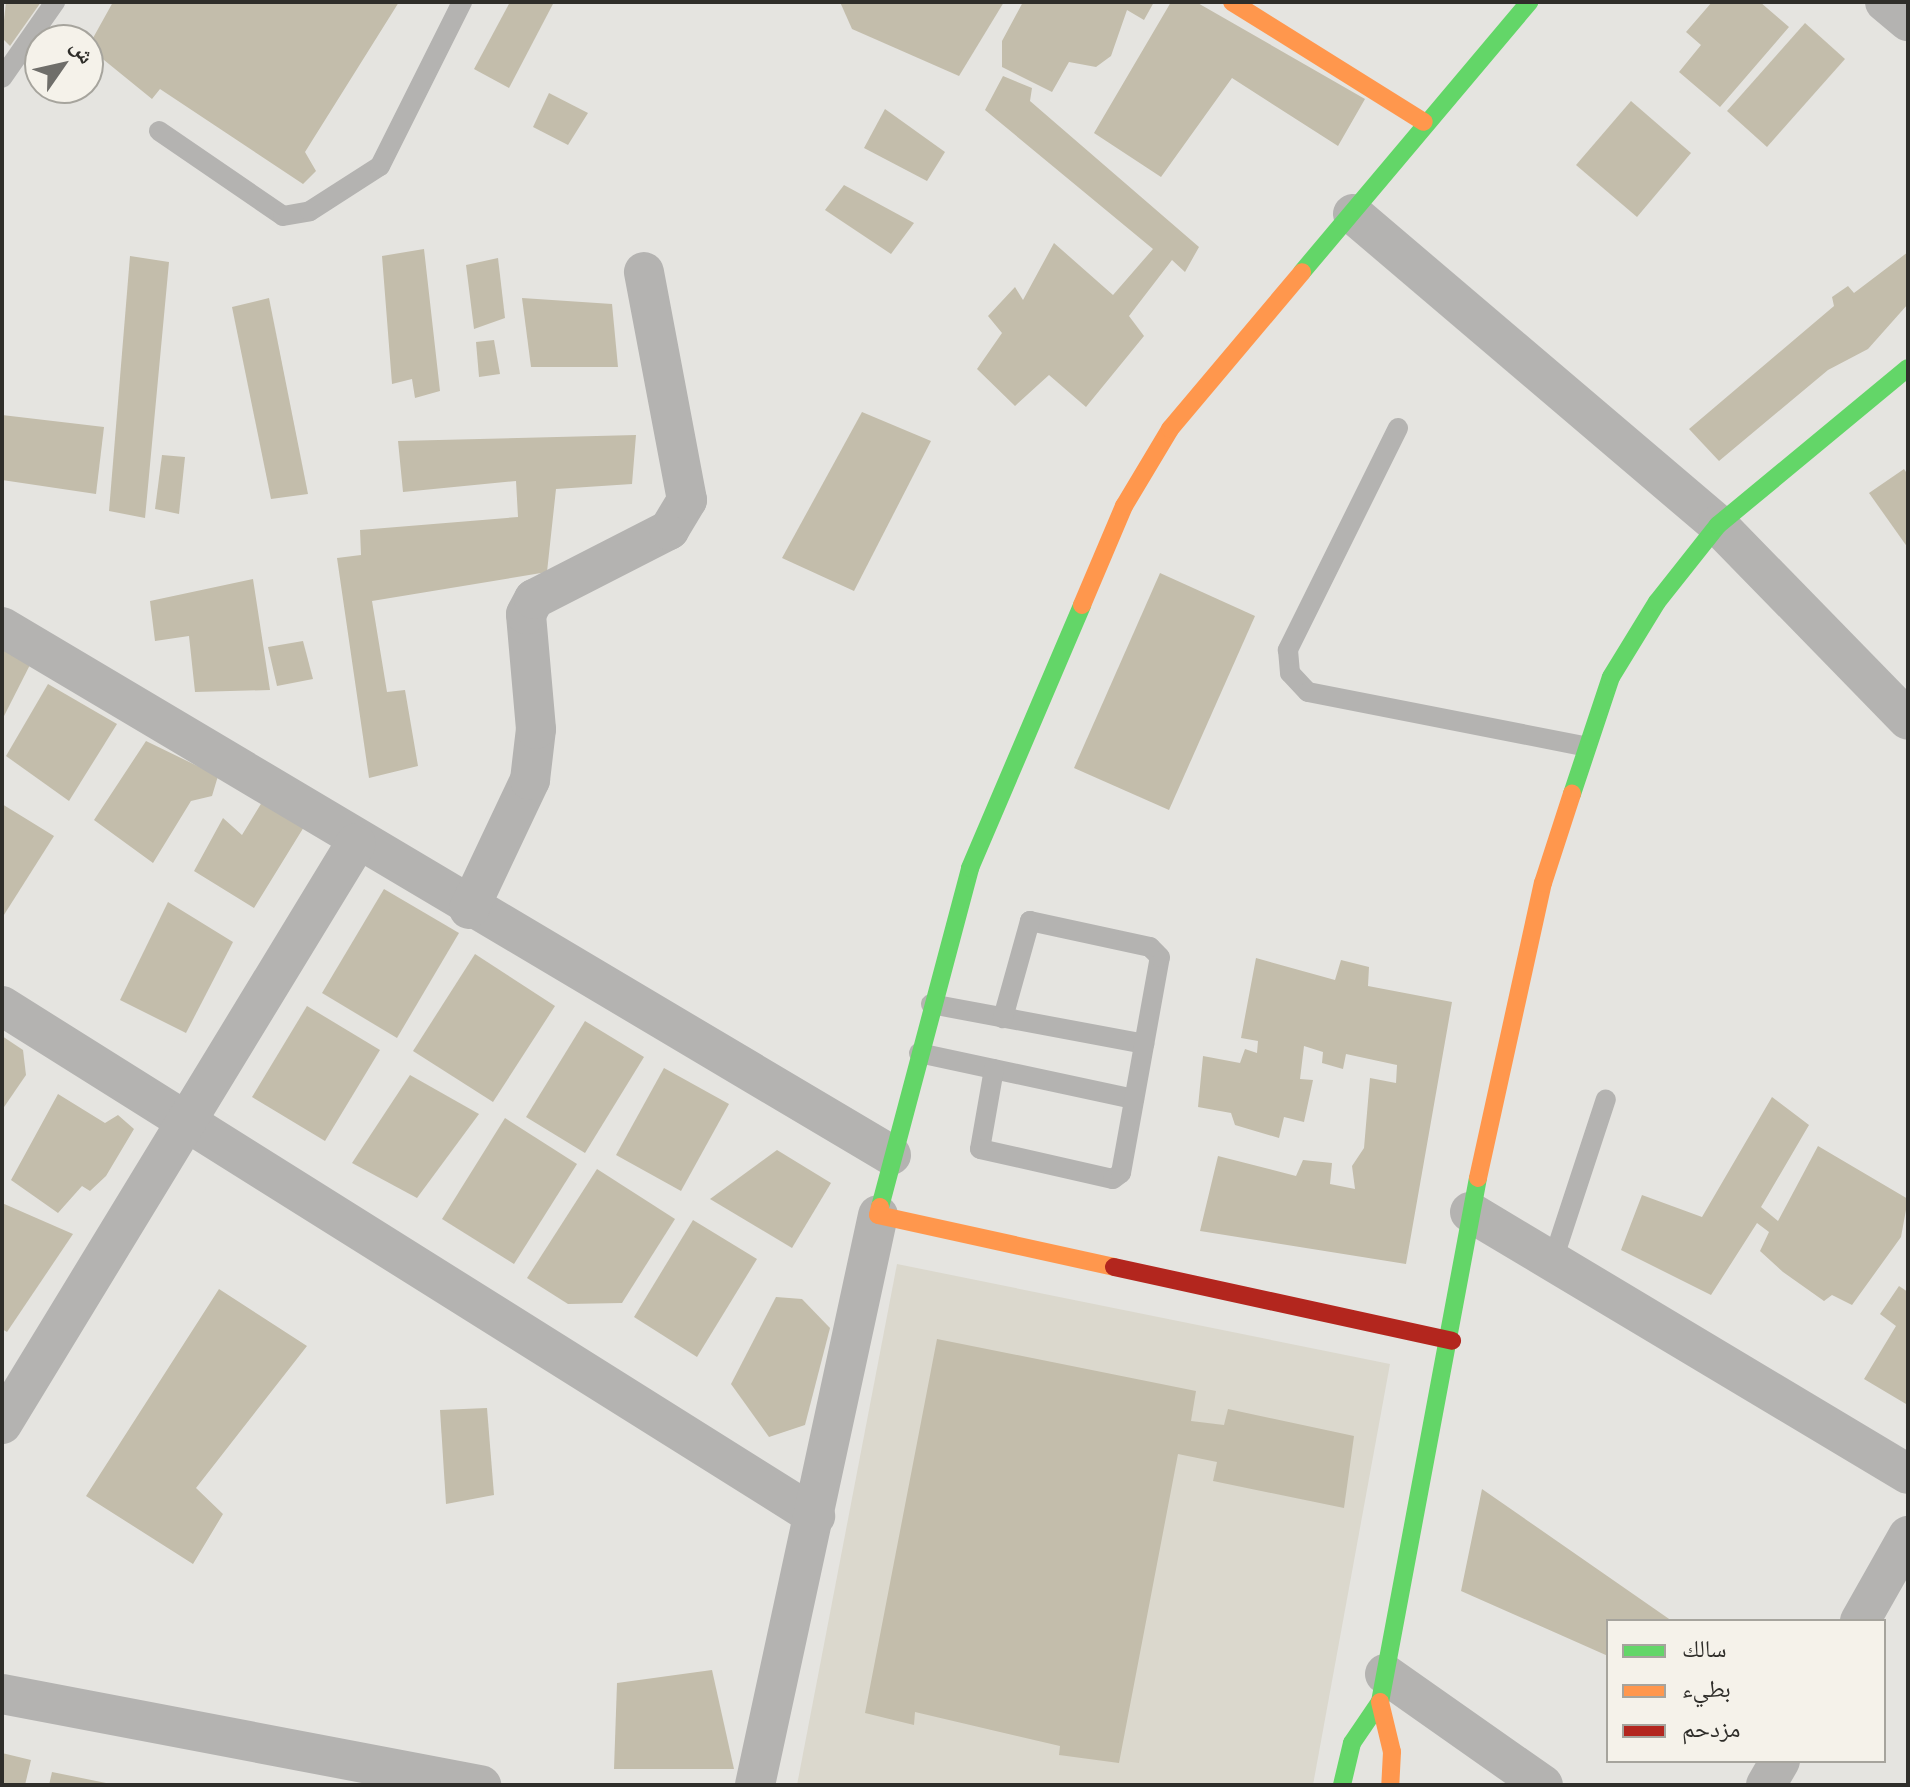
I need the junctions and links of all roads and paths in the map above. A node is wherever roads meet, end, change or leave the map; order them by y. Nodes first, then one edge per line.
1 (55, 2) edge
2 (462, 2) edge
3 (1232, 2) edge
4 (1529, 2) edge
5 (1885, 2) edge
6 (1908, 21) edge
7 (2, 78) edge
8 (1424, 122) junction
9 (159, 131) dead end
10 (1353, 214) junction
11 (644, 272) dead end
12 (1908, 368) edge
13 (1398, 428) dead end
14 (1718, 525) junction
15 (2, 627) edge
16 (1908, 720) edge
17 (1584, 746) junction
18 (356, 843) junction
19 (469, 909) junction
20 (931, 1004) junction
21 (2, 1006) edge
22 (1003, 1018) junction
23 (1144, 1044) junction
24 (919, 1053) junction
25 (994, 1069) junction
26 (1134, 1099) junction
27 (1606, 1099) dead end
28 (186, 1123) junction
29 (891, 1155) junction
30 (1470, 1212) junction
31 (878, 1215) junction
32 (1553, 1260) junction
33 (1452, 1341) junction
34 (6, 1407) edge
35 (1908, 1474) edge
36 (815, 1516) junction
37 (1908, 1536) edge
38 (1861, 1619) edge
39 (1382, 1688) junction
40 (2, 1694) edge
41 (1779, 1763) edge
42 (481, 1785) edge
43 (755, 1785) edge
44 (1342, 1785) edge
45 (1390, 1785) edge
46 (1543, 1785) edge
47 (1766, 1785) edge

1 - 7 lane
2 - 9 lane
3 - 8 street
4 - 8 street
5 - 6 street
8 - 10 street
10 - 14 street
10 - 20 street
11 - 19 street
12 - 14 street
13 - 17 lane
14 - 16 street
14 - 17 street
15 - 18 street
17 - 30 street
18 - 19 street
18 - 28 street
19 - 29 street
20 - 22 lane
20 - 24 street
21 - 28 street
22 - 23 lane
22 - 23 lane
23 - 26 lane
24 - 25 lane
24 - 29 street
25 - 26 lane
25 - 26 lane
27 - 32 lane
28 - 34 street
28 - 36 street
29 - 31 street
30 - 32 street
30 - 33 street
31 - 33 street
31 - 36 street
32 - 35 street
33 - 39 street
36 - 43 street
37 - 38 street
39 - 44 street
39 - 45 street
39 - 46 street
40 - 42 street
41 - 47 street

